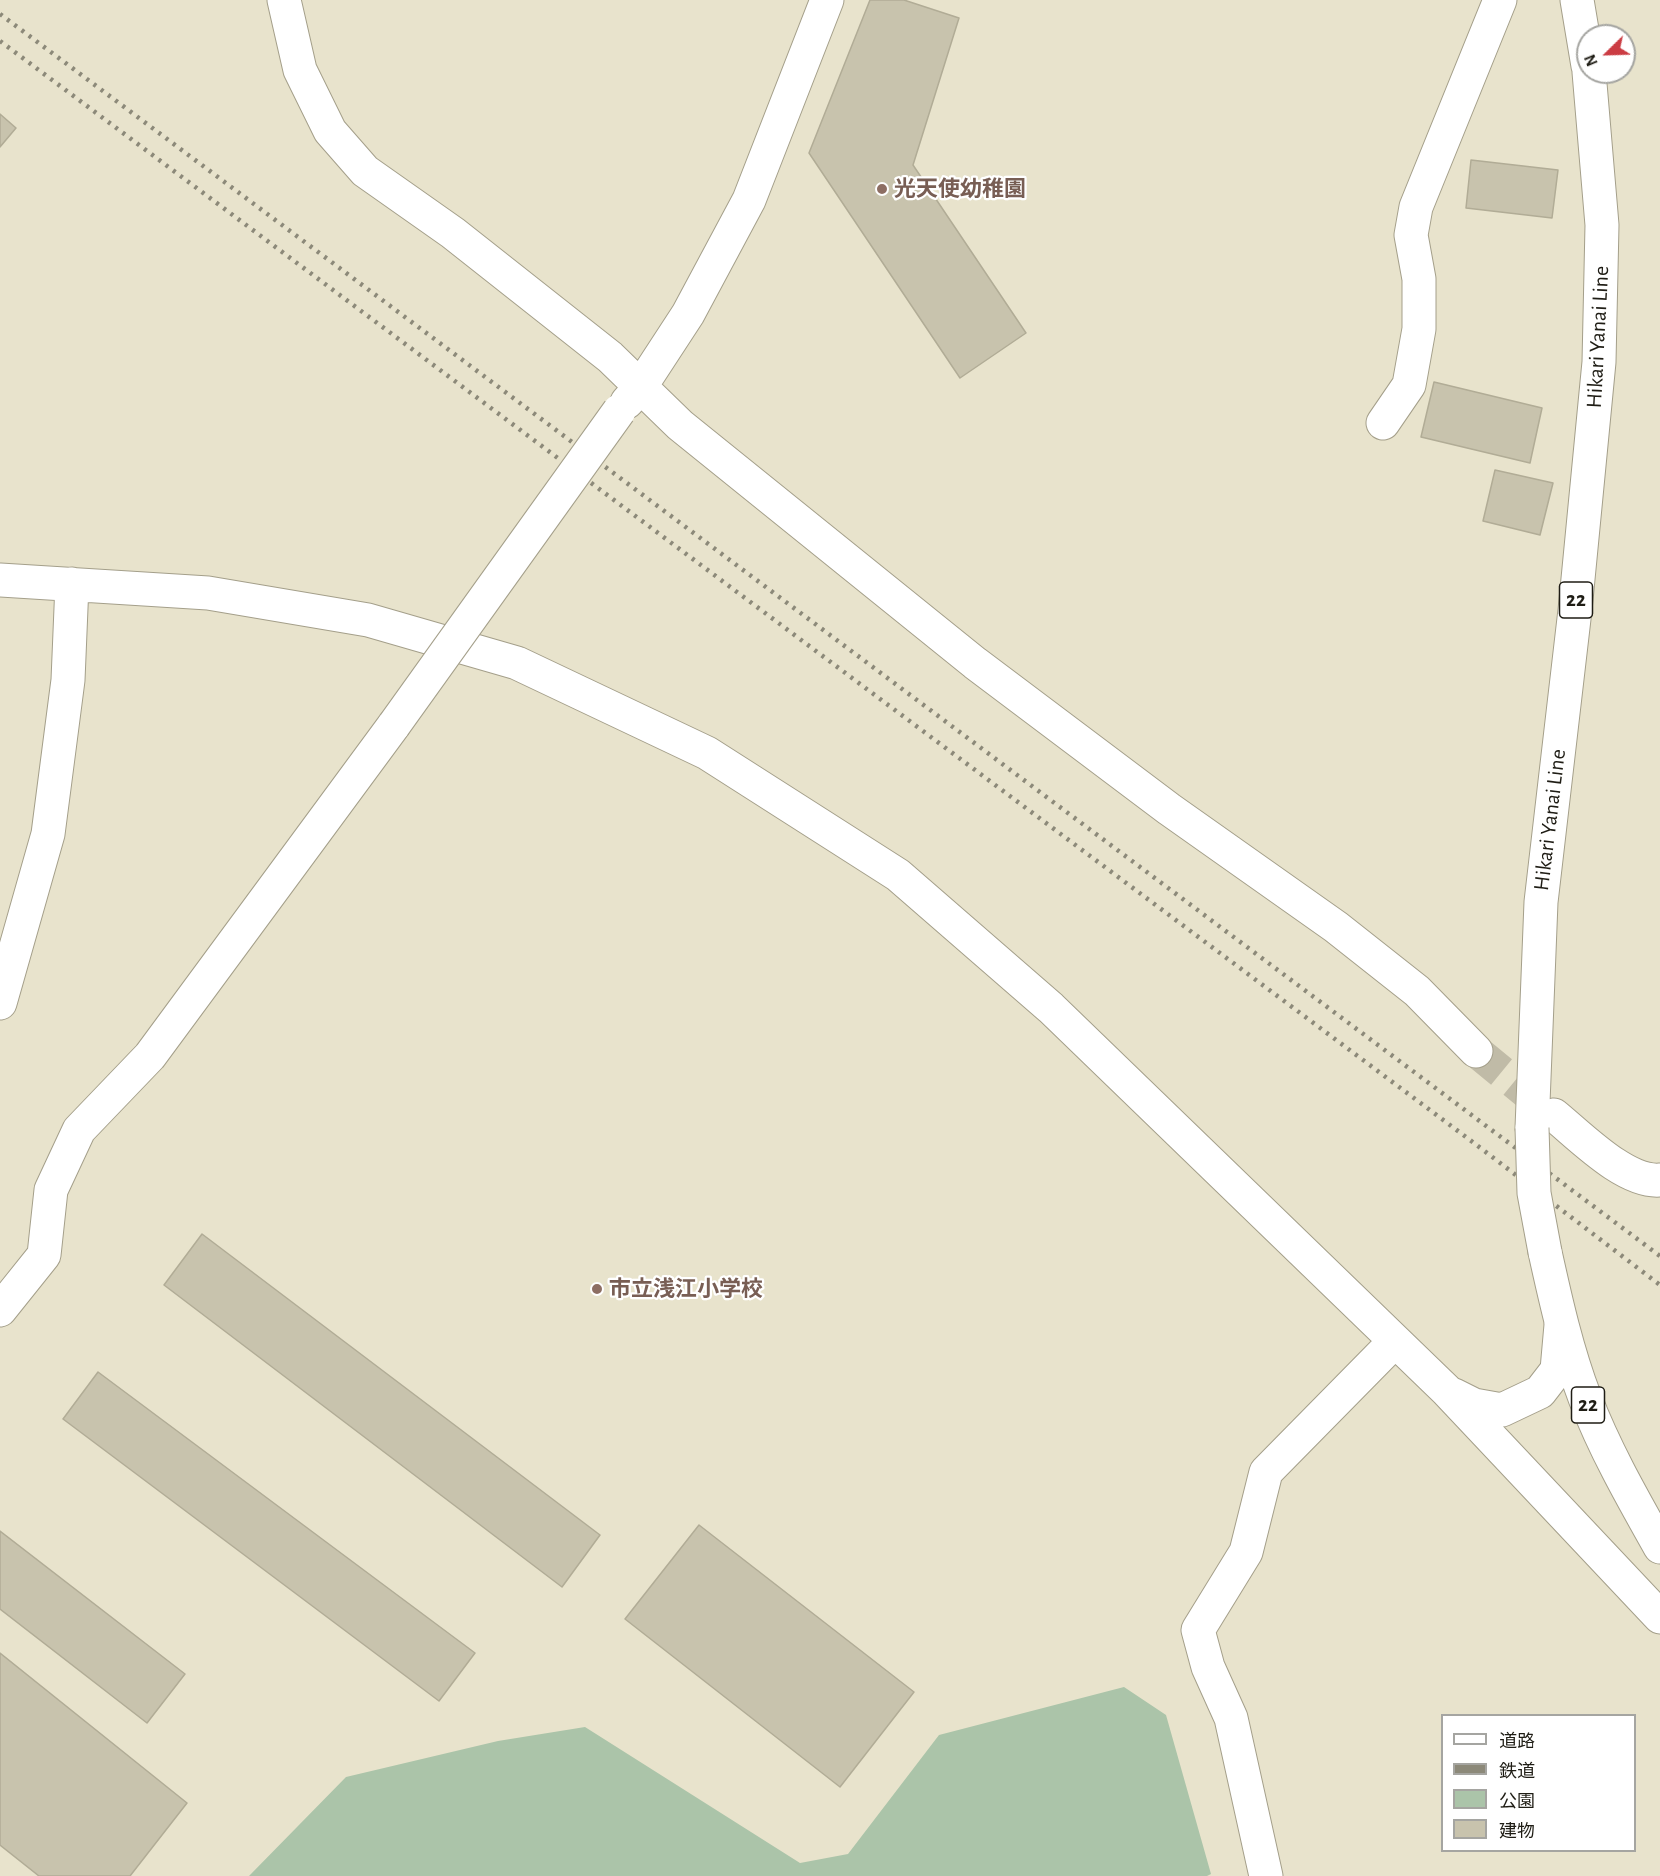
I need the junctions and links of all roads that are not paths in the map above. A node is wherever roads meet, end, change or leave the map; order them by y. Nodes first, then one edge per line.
1 (284, 0) edge
2 (827, 0) edge
3 (1500, 0) edge
4 (1577, 0) edge
5 (1581, 24) edge
6 (1590, 84) edge
7 (640, 387) junction
8 (1383, 423) dead end
9 (0, 580) edge
10 (72, 584) junction
11 (0, 1003) edge
12 (1476, 1051) tunnel mouth
13 (1543, 1121) junction
14 (1660, 1180) edge
15 (0, 1310) edge
16 (1561, 1324) junction
17 (1395, 1341) junction
18 (1447, 1391) junction
19 (1660, 1547) edge
20 (1660, 1617) edge
21 (1266, 1876) edge

1 - 7 street
2 - 7 street
3 - 8 street
4 - 5 street
6 - 13 street, Hikari Yanai Line / 22
7 - 12 street
7 - 15 street, bridge
9 - 10 street
10 - 11 street
10 - 17 street
13 - 14 street
13 - 16 street, Hikari Yanai Line / 22, bridge
16 - 18 street
16 - 19 street, Hikari Yanai Line / 22
17 - 18 street
17 - 21 street
18 - 20 street

